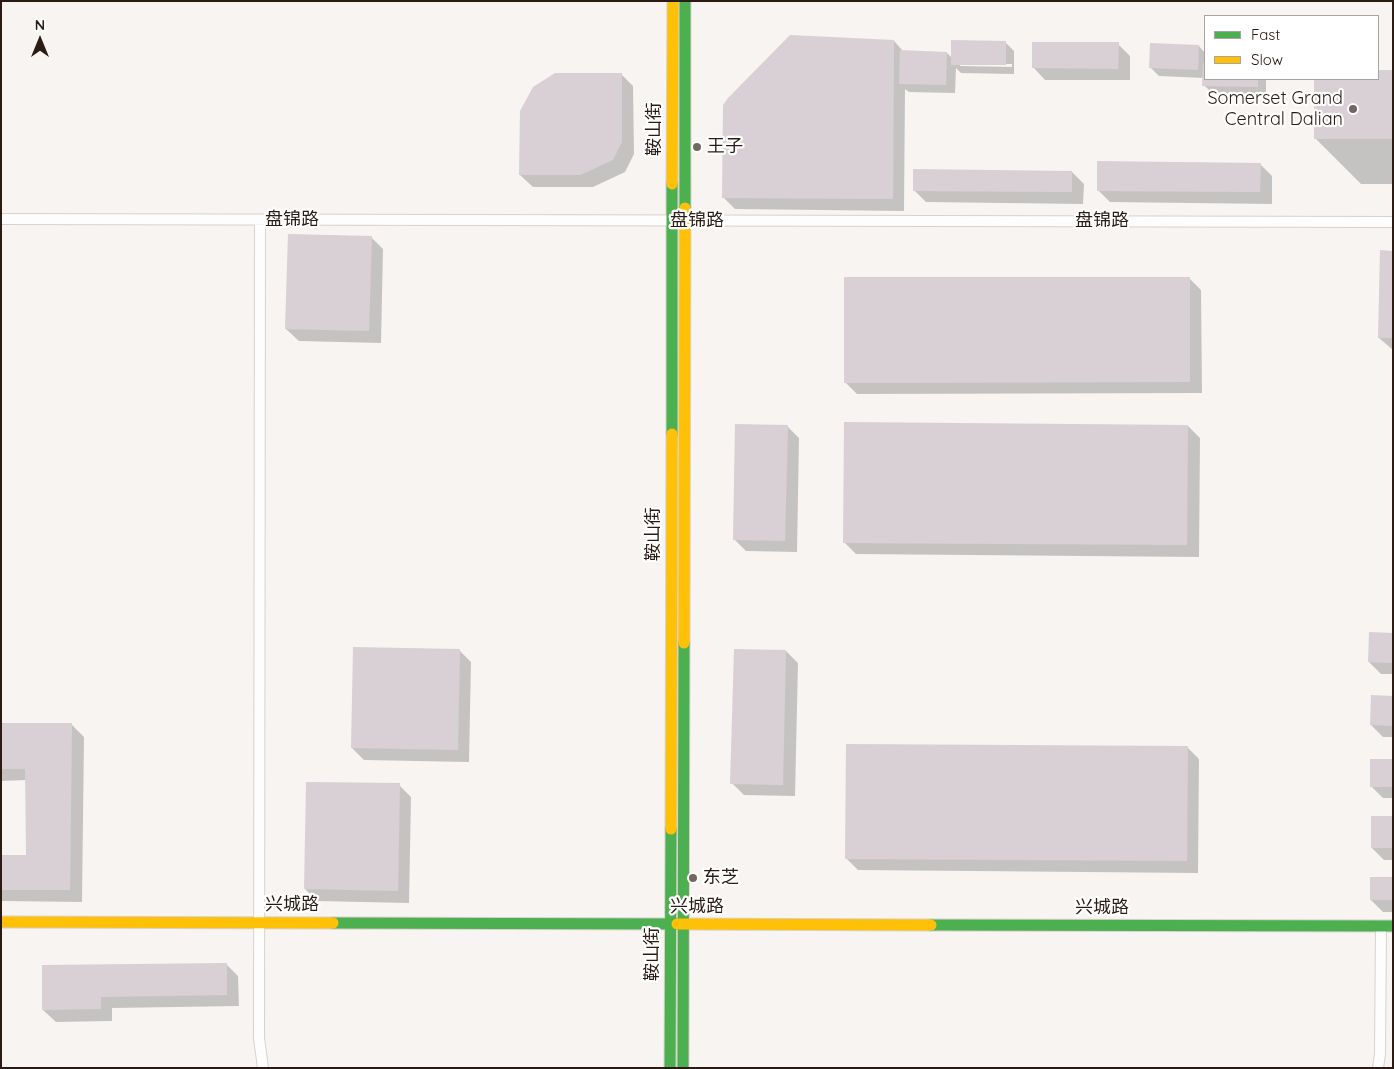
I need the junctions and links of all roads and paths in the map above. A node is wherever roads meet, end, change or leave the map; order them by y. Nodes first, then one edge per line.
1 (673, 1) edge
2 (685, 1) edge
3 (1, 219) edge
4 (260, 220) junction
5 (672, 221) junction
6 (685, 221) junction
7 (1393, 222) edge
8 (1, 922) edge
9 (259, 923) junction
10 (671, 924) junction
11 (684, 924) junction
12 (1380, 926) junction
13 (1393, 926) edge
14 (262, 1068) edge
15 (670, 1068) edge
16 (683, 1068) edge
17 (1378, 1068) edge

1 - 5 street, 鞍山街
2 - 6 street, 鞍山街
3 - 4 street, 盘锦路
4 - 5 street, 盘锦路
4 - 9 street
5 - 6 street, 盘锦路
5 - 10 street, 鞍山街
6 - 7 street, 盘锦路
6 - 11 street, 鞍山街
8 - 9 street, 兴城路
9 - 10 street, 兴城路
9 - 14 street
10 - 11 street, 兴城路
10 - 15 street, 鞍山街
11 - 12 street, 兴城路
11 - 16 street, 鞍山街
12 - 13 street, 兴城路
12 - 17 street

